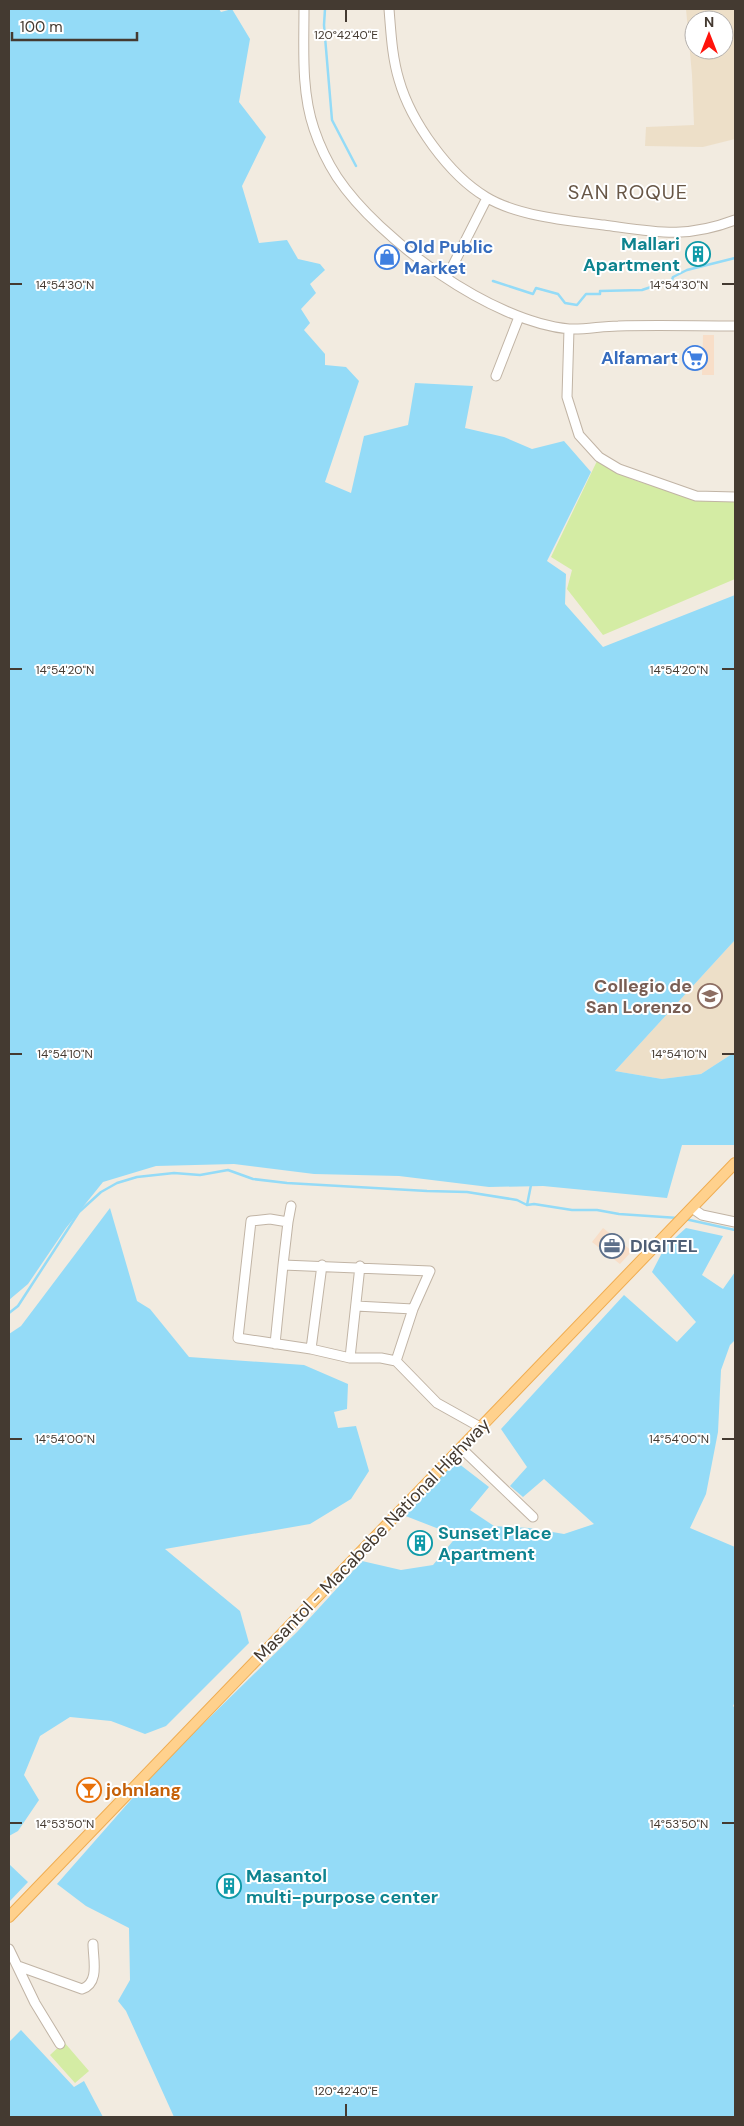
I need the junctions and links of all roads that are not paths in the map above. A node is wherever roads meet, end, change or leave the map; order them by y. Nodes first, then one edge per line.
1 (304, 9) edge
2 (389, 9) edge
3 (487, 198) junction
4 (735, 220) edge
5 (447, 277) junction
6 (519, 317) junction
7 (735, 326) edge
8 (570, 329) junction
9 (496, 376) dead end
10 (735, 497) edge
11 (735, 1163) edge
12 (291, 1206) dead end
13 (691, 1209) junction
14 (288, 1222) junction
15 (735, 1222) edge
16 (283, 1265) junction
17 (322, 1265) junction
18 (360, 1266) junction
19 (356, 1306) junction
20 (413, 1309) junction
21 (275, 1344) junction
22 (311, 1349) junction
23 (350, 1358) junction
24 (396, 1361) junction
25 (480, 1427) junction
26 (461, 1448) junction
27 (533, 1517) dead end
28 (9, 1916) edge
29 (93, 1944) dead end
30 (9, 1949) edge
31 (18, 1966) junction
32 (60, 2044) dead end

1 - 5 street
2 - 3 street
3 - 4 street
3 - 5 street
5 - 6 street
6 - 8 street
6 - 9 street
7 - 8 street
8 - 10 street
11 - 13 main road, Masantol - Macabebe National Highway
12 - 14 street
13 - 15 street
13 - 25 main road, Masantol - Macabebe National Highway
14 - 16 street
14 - 21 street
16 - 17 street
16 - 21 street
17 - 18 street
17 - 22 street
18 - 19 street
18 - 20 street
19 - 20 street
19 - 23 street
20 - 24 street
21 - 22 street
22 - 23 street
23 - 24 street
24 - 25 street
25 - 26 main road, Masantol - Macabebe National Highway
26 - 27 street
26 - 28 main road, Masantol - Macabebe National Highway
29 - 31 street
30 - 31 street
31 - 32 street

